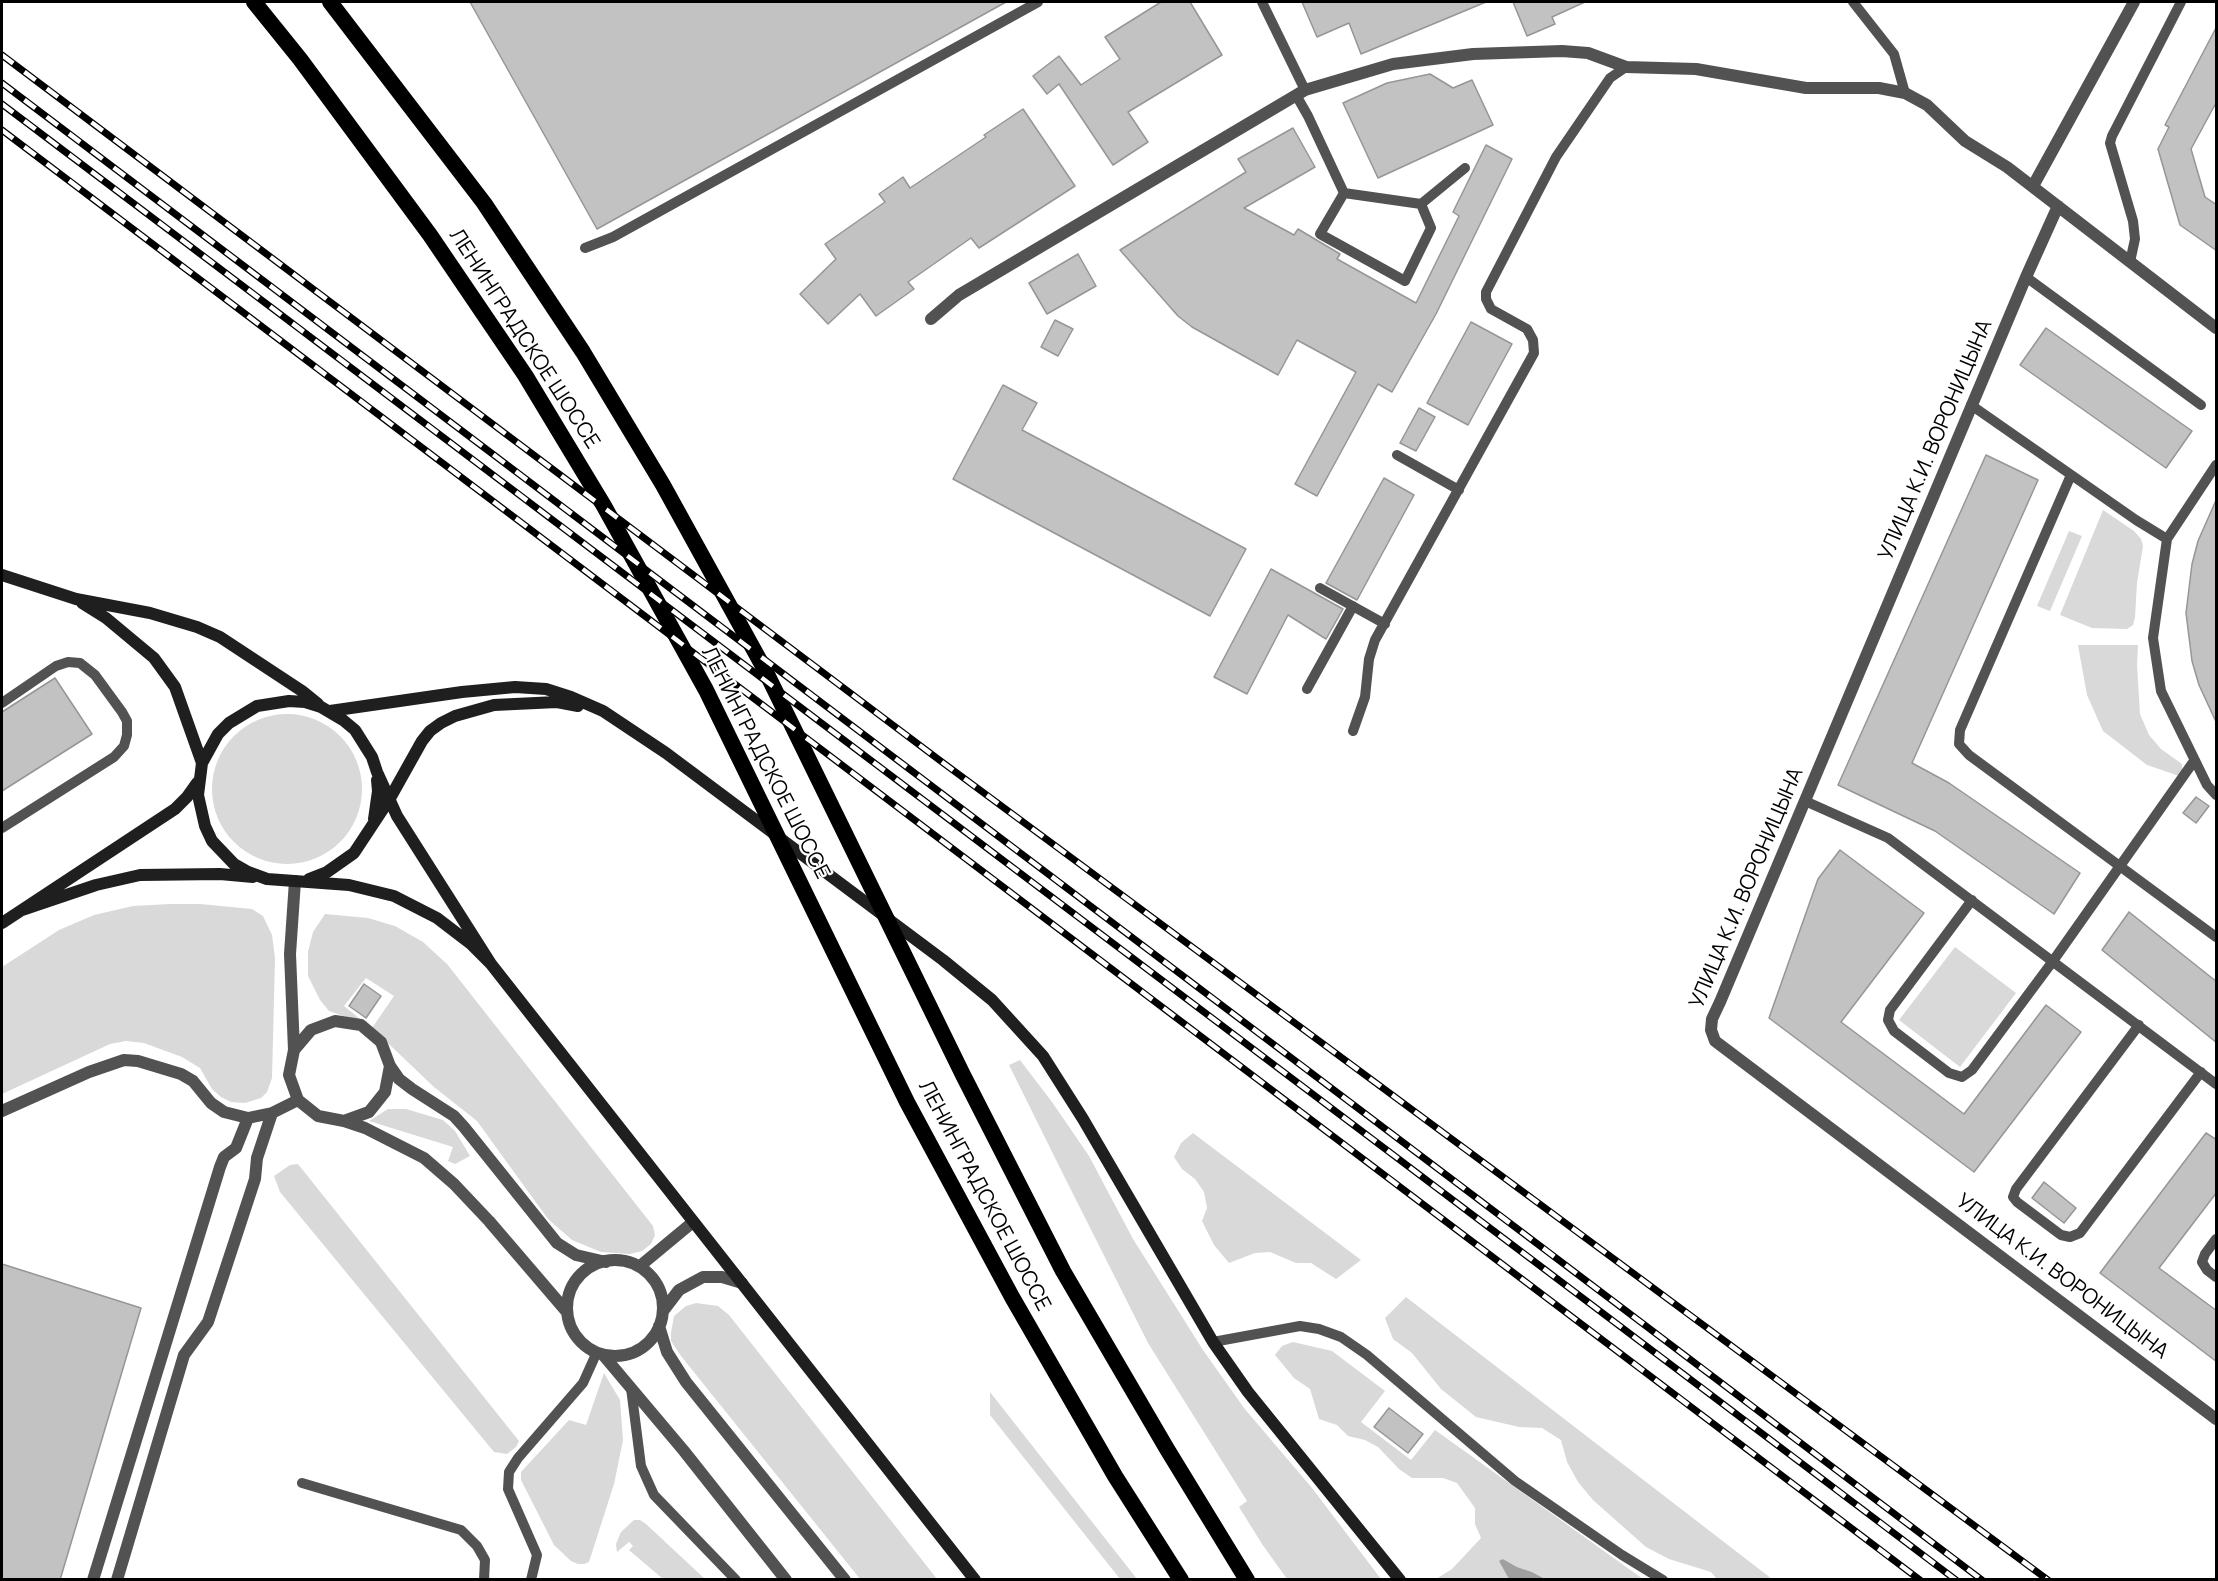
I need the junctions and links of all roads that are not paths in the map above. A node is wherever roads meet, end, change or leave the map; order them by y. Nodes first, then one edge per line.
1 (254, 2) edge
2 (330, 2) edge
3 (1038, 2) edge
4 (1262, 2) edge
5 (1853, 2) edge
6 (2134, 2) edge
7 (2181, 2) edge
8 (1626, 67) junction
9 (1300, 92) junction
10 (1905, 93) junction
11 (1465, 168) dead end
12 (2033, 186) junction
13 (1344, 193) junction
14 (1421, 204) junction
15 (2058, 206) junction
16 (585, 248) dead end
17 (2130, 261) junction
18 (2026, 277) junction
19 (931, 319) dead end
20 (2217, 328) edge
21 (1971, 405) junction
22 (2201, 405) dead end
23 (1397, 455) dead end
24 (2217, 465) edge
25 (2071, 474) junction
26 (1459, 490) junction
27 (2167, 539) junction
28 (2, 575) edge
29 (1320, 588) dead end
30 (76, 599) junction
31 (1353, 606) junction
32 (1384, 624) junction
33 (1307, 689) dead end
34 (2, 703) edge
35 (325, 709) junction
36 (603, 711) junction
37 (1353, 731) dead end
38 (2194, 761) junction
39 (202, 763) junction
40 (377, 772) junction
41 (198, 779) junction
42 (2217, 795) edge
43 (389, 800) junction
44 (1805, 801) junction
45 (372, 826) junction
46 (2, 828) edge
47 (2120, 866) junction
48 (263, 878) junction
49 (295, 881) junction
50 (1972, 900) junction
51 (22, 910) junction
52 (2, 923) edge
53 (2217, 937) edge
54 (2053, 961) junction
55 (491, 964) junction
56 (2139, 1025) junction
57 (294, 1050) junction
58 (390, 1066) junction
59 (2201, 1072) junction
60 (2217, 1084) edge
61 (298, 1100) junction
62 (2, 1111) edge
63 (272, 1113) junction
64 (248, 1118) junction
65 (344, 1121) junction
66 (693, 1222) junction
67 (2217, 1239) edge
68 (606, 1262) junction
69 (640, 1266) junction
70 (2217, 1277) edge
71 (741, 1283) junction
72 (663, 1311) junction
73 (567, 1312) junction
74 (659, 1326) junction
75 (1213, 1342) junction
76 (601, 1354) junction
77 (631, 1388) junction
78 (2217, 1419) edge
79 (302, 1484) dead end
80 (93, 1580) edge
81 (117, 1580) edge
82 (484, 1580) edge
83 (531, 1580) edge
84 (736, 1580) edge
85 (786, 1580) edge
86 (845, 1580) edge
87 (975, 1580) edge
88 (1180, 1580) edge
89 (1247, 1580) edge
90 (1400, 1580) edge
91 (1663, 1580) edge

1 - 88 highway, ЛЕНИНГРАДСКОЕ ШОССЕ
2 - 89 highway, ЛЕНИНГРАДСКОЕ ШОССЕ
3 - 16 lane
4 - 9 lane
5 - 10 lane
6 - 12 street
7 - 17 lane
8 - 9 street
8 - 10 street
8 - 26 lane
9 - 13 lane
9 - 19 street
10 - 12 street
11 - 14 lane
12 - 15 street
13 - 14 lane
13 - 14 lane
15 - 17 street
15 - 18 street, УЛИЦА К.И. ВОРОНИЦЫНА
17 - 20 street
18 - 21 street, УЛИЦА К.И. ВОРОНИЦЫНА
18 - 22 lane
21 - 25 lane
21 - 44 street, УЛИЦА К.И. ВОРОНИЦЫНА
23 - 26 lane
24 - 27 lane
25 - 27 lane
25 - 47 lane
26 - 32 lane
27 - 38 lane
28 - 30 main road
29 - 31 lane
30 - 35 main road
30 - 39 main road
31 - 32 lane
31 - 33 lane
32 - 37 lane
34 - 46 lane
35 - 36 main road
35 - 39 main road
35 - 40 main road
36 - 43 main road
36 - 75 main road
38 - 42 lane
38 - 47 lane
39 - 41 main road
40 - 43 main road
40 - 45 main road
41 - 48 main road
41 - 51 main road
43 - 45 main road
43 - 55 main road
44 - 50 lane
44 - 78 street, УЛИЦА К.И. ВОРОНИЦЫНА
45 - 49 main road
47 - 53 lane
47 - 54 lane
48 - 49 main road
48 - 51 main road
49 - 55 main road
49 - 57 street
50 - 54 lane
50 - 54 lane
51 - 52 main road
54 - 56 lane
55 - 66 main road
56 - 59 lane
56 - 59 lane
57 - 58 street
57 - 61 street
58 - 65 street
58 - 68 street
59 - 60 lane
61 - 63 street
61 - 65 street
62 - 64 street
63 - 64 street
63 - 81 street
64 - 80 street
65 - 73 street
66 - 69 street
66 - 71 main road
67 - 70 lane
68 - 69 street
68 - 73 street
69 - 72 street
71 - 72 street
71 - 87 main road
72 - 74 street
73 - 76 street
74 - 76 street
74 - 86 street
75 - 90 main road
75 - 91 lane
76 - 77 street
76 - 83 lane
77 - 84 lane
77 - 85 street
79 - 82 lane

